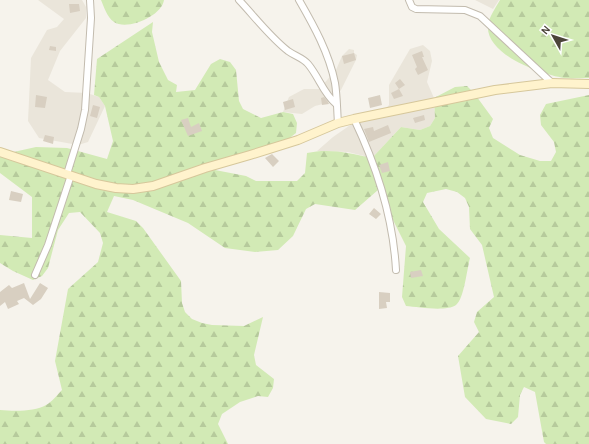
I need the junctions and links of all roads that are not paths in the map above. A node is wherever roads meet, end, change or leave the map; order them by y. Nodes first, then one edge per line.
1 (90, 0) edge
2 (239, 0) edge
3 (299, 0) edge
4 (409, 0) edge
5 (552, 83) junction
6 (589, 84) edge
7 (336, 104) junction
8 (354, 119) junction
9 (338, 123) junction
10 (0, 152) edge
11 (69, 175) junction
12 (396, 270) dead end
13 (35, 275) dead end

1 - 11 street
2 - 7 street
3 - 7 street
4 - 5 street
5 - 6 street
5 - 8 street
7 - 9 street
8 - 9 street
8 - 12 street
9 - 11 street
10 - 11 street
11 - 13 street

